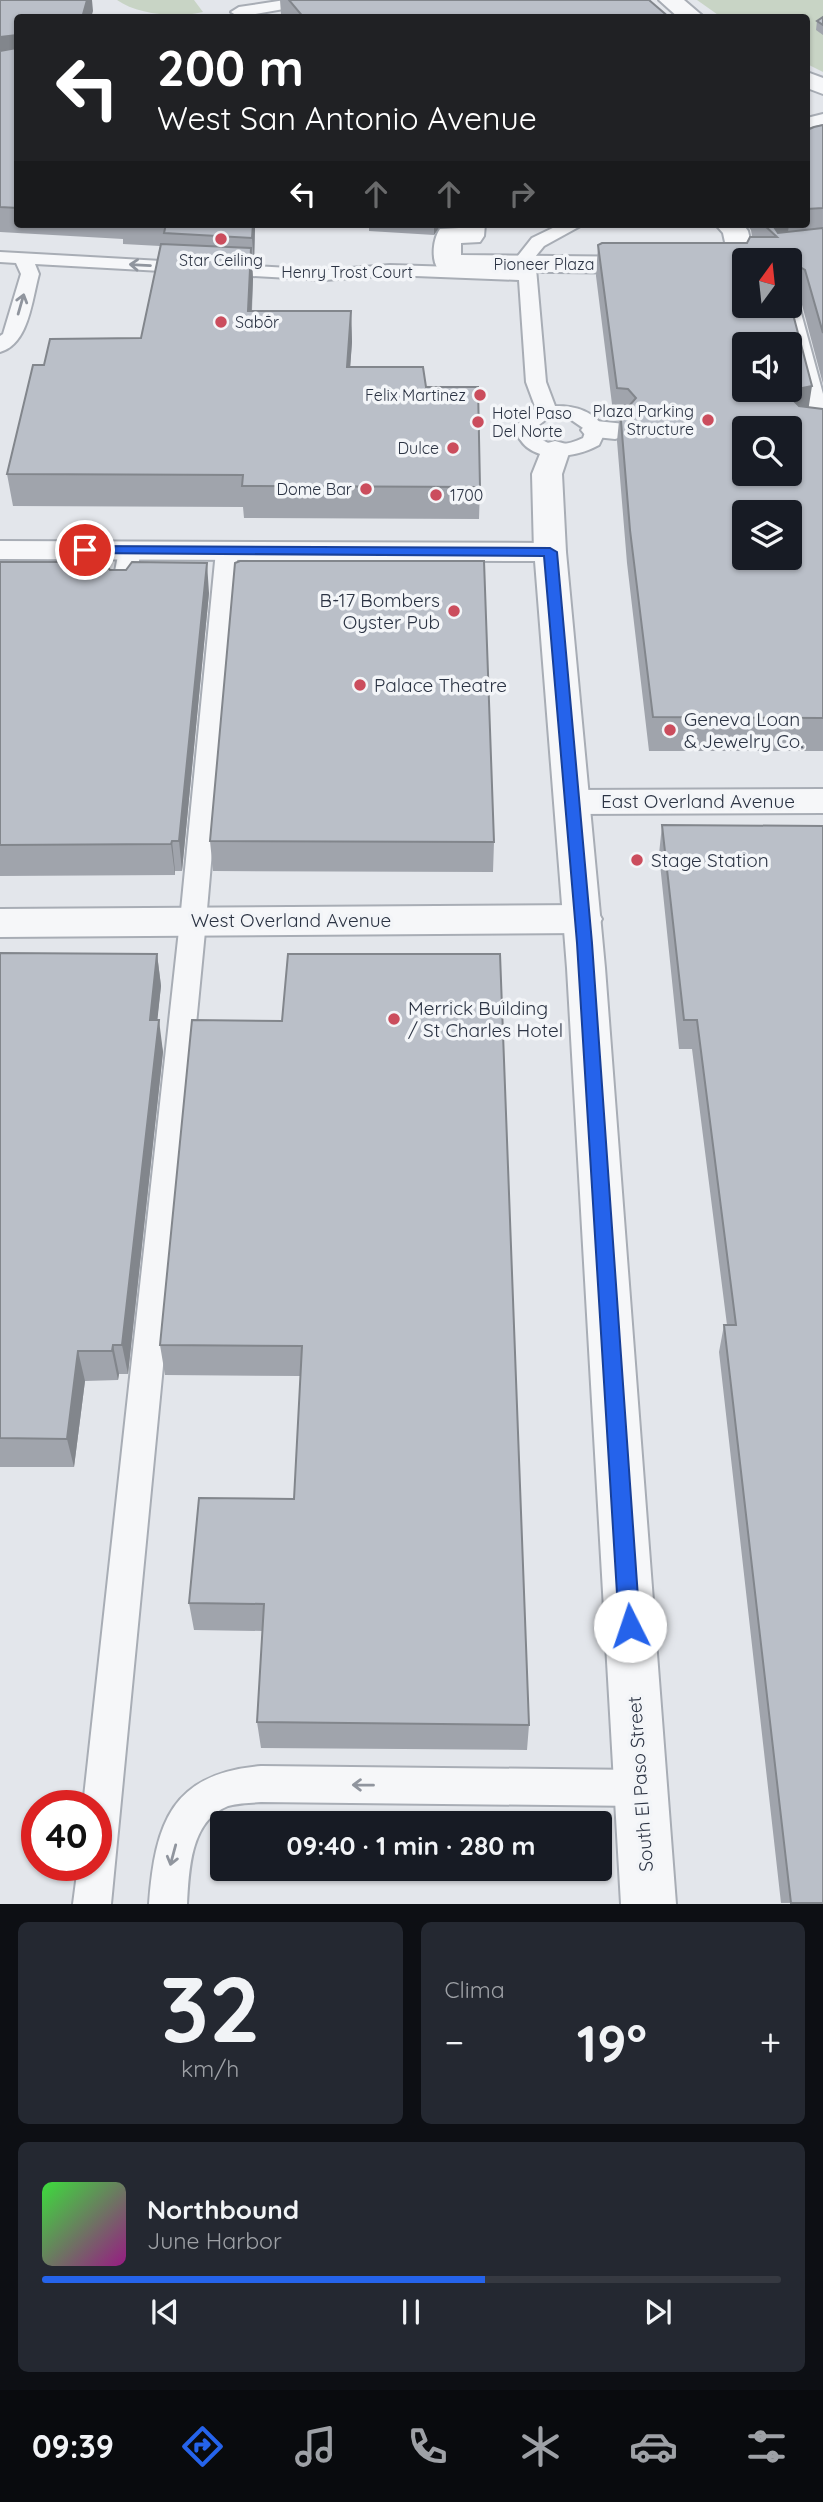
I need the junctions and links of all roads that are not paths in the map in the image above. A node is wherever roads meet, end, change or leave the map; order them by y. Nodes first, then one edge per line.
1 (312, 0) edge
2 (670, 0) edge
3 (237, 10) edge
4 (689, 14) edge
5 (471, 228) edge
6 (568, 228) edge
7 (732, 228) edge
8 (0, 257) edge
9 (23, 258) junction
10 (526, 270) junction
11 (793, 318) edge
12 (0, 346) edge
13 (547, 412) junction
14 (818, 430) edge
15 (555, 450) junction
16 (0, 550) edge
17 (130, 550) junction
18 (226, 551) junction
19 (550, 552) junction
20 (122, 593) edge
21 (823, 801) edge
22 (572, 802) junction
23 (583, 919) junction
24 (193, 921) junction
25 (0, 923) edge
26 (640, 1788) junction
27 (103, 1790) edge
28 (94, 1881) edge
29 (92, 1903) edge
30 (167, 1903) edge
31 (649, 1903) edge

1 - 3 lane
2 - 4 street
5 - 10 street, Pioneer Plaza
6 - 10 lane
7 - 10 street, Pioneer Plaza
8 - 9 lane, Henry Trost Court
10 -> 9 lane, Henry Trost Court
12 -> 9 lane
10 - 13 lane
11 - 14 lane
13 - 15 lane
13 - 15 lane
15 - 19 street, South El Paso Street
16 - 17 street
17 - 18 street
17 - 20 lane
18 - 19 street
18 - 24 lane
19 - 22 street, South El Paso Street
21 - 22 street, East Overland Avenue
22 - 23 street, South El Paso Street
23 - 24 street, West Overland Avenue
23 - 26 street, South El Paso Street
24 - 25 street, West Overland Avenue
24 - 27 lane
26 -> 30 lane
26 - 31 street, South El Paso Street
28 - 29 lane

